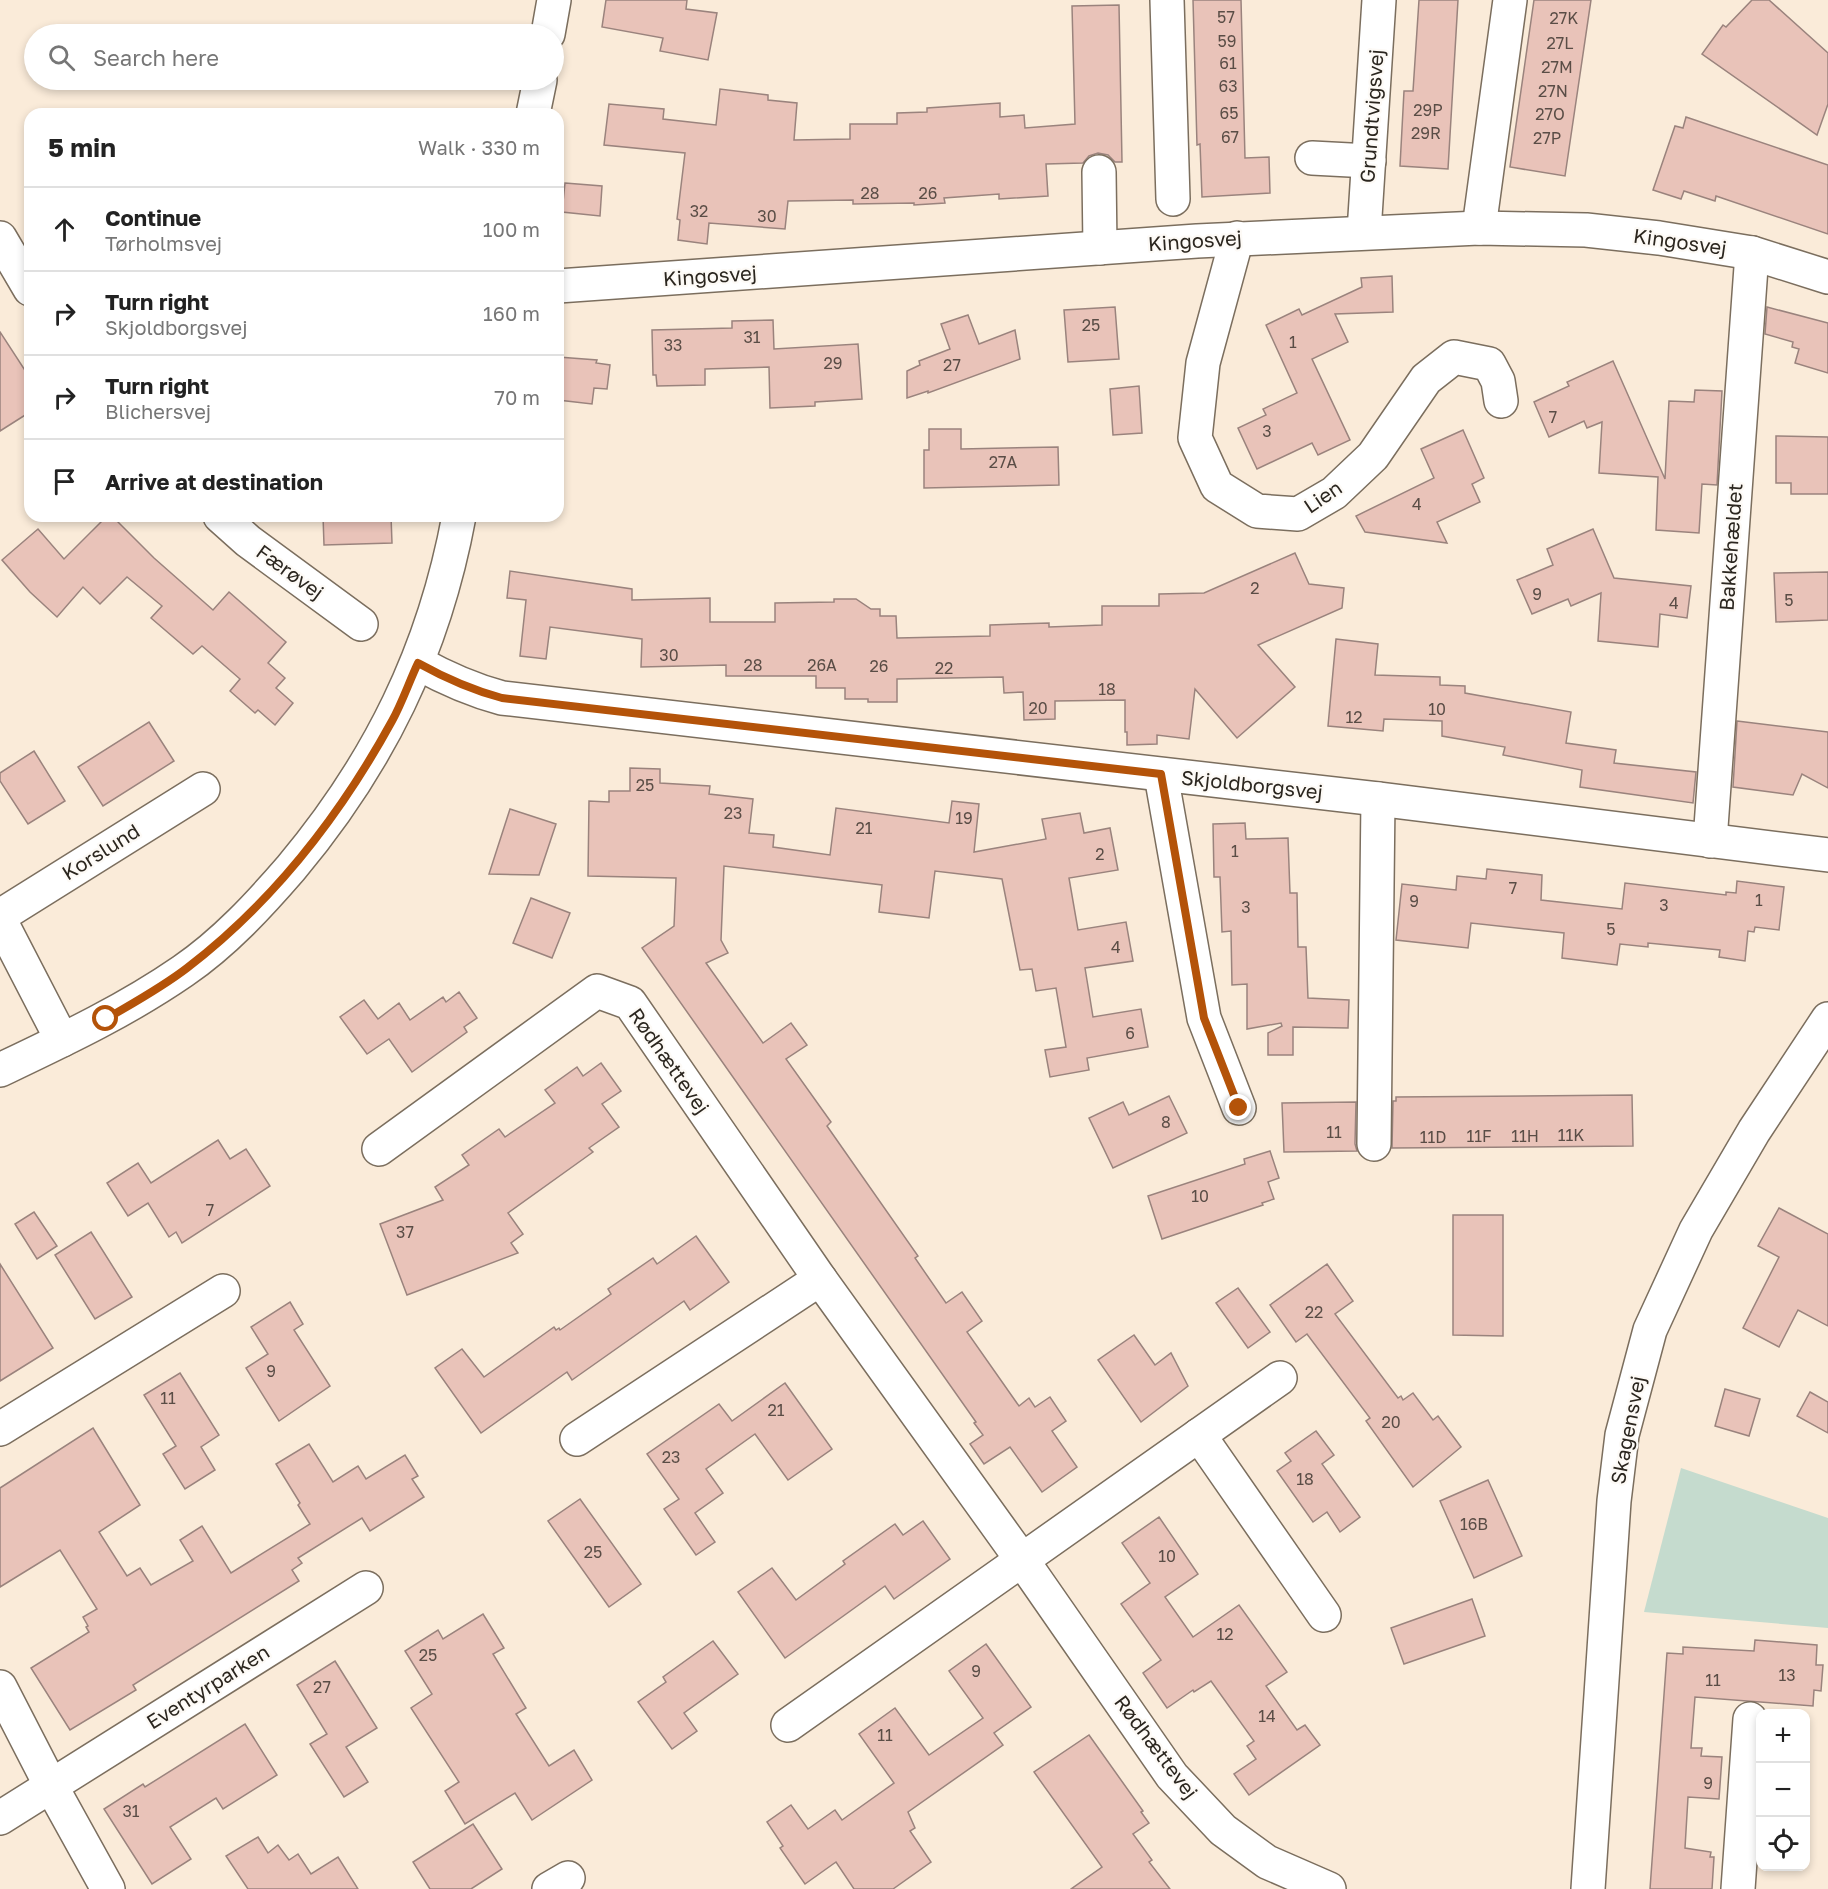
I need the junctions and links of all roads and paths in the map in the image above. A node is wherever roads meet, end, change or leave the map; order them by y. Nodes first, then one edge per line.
1 (554, 0) edge
2 (1167, 0) edge
3 (1379, 0) edge
4 (1510, 0) edge
5 (550, 24) edge
6 (538, 90) edge
7 (534, 108) edge
8 (1312, 158) dead end
9 (1368, 161) junction
10 (1099, 172) dead end
11 (1173, 199) dead end
12 (1479, 228) junction
13 (1364, 232) junction
14 (0, 238) edge
15 (1237, 238) junction
16 (1100, 248) junction
17 (1752, 253) junction
18 (1828, 277) edge
19 (24, 279) edge
20 (564, 286) edge
21 (1501, 401) dead end
22 (227, 522) edge
23 (458, 522) edge
24 (361, 624) dead end
25 (418, 663) junction
26 (1161, 774) junction
27 (202, 789) dead end
28 (1378, 799) junction
29 (1710, 841) junction
30 (1828, 855) edge
31 (0, 916) edge
32 (0, 921) edge
33 (1828, 1019) edge
34 (62, 1040) junction
35 (0, 1070) edge
36 (1239, 1108) dead end
37 (1374, 1144) dead end
38 (379, 1149) dead end
39 (820, 1279) junction
40 (223, 1291) dead end
41 (1280, 1378) dead end
42 (0, 1429) edge
43 (1199, 1436) junction
44 (577, 1439) dead end
45 (1022, 1560) junction
46 (366, 1588) dead end
47 (1324, 1615) dead end
48 (0, 1687) edge
49 (1750, 1719) dead end
50 (788, 1725) dead end
51 (51, 1786) junction
52 (0, 1818) edge
53 (1316, 1887) edge
54 (108, 1889) edge
55 (1588, 1889) edge
56 (1738, 1889) edge

1 - 5 street
2 - 11 street
3 - 9 street, Grundtvigsvej
4 - 12 street
6 - 7 street
8 - 9 street
9 - 13 street, Grundtvigsvej
10 - 16 street
12 - 13 street, Kingosvej
12 - 17 street, Kingosvej
13 - 15 street, Kingosvej
14 - 19 street
15 - 16 street, Kingosvej
15 - 21 street, Lien
16 - 20 street, Kingosvej
17 - 18 street, Kingosvej
17 - 29 street, Bakkehældet
22 - 24 street, Færøvej
23 - 25 street
25 - 26 street, Skjoldborgsvej
25 - 34 street
26 - 28 street, Skjoldborgsvej
26 - 36 street
27 - 31 street, Korslund
28 - 29 street, Skjoldborgsvej
28 - 37 street
29 - 30 street, Skjoldborgsvej
32 - 34 street
33 - 55 street, Skagensvej
34 - 35 street
38 - 39 street, Rødhættevej
39 - 44 street
39 - 45 street, Rødhættevej
40 - 42 street
41 - 43 street
43 - 45 street
43 - 47 street
45 - 50 street
45 - 53 street, Rødhættevej
46 - 51 street, Eventyrparken
48 - 51 street
49 - 56 street
51 - 52 street, Eventyrparken
51 - 54 street

